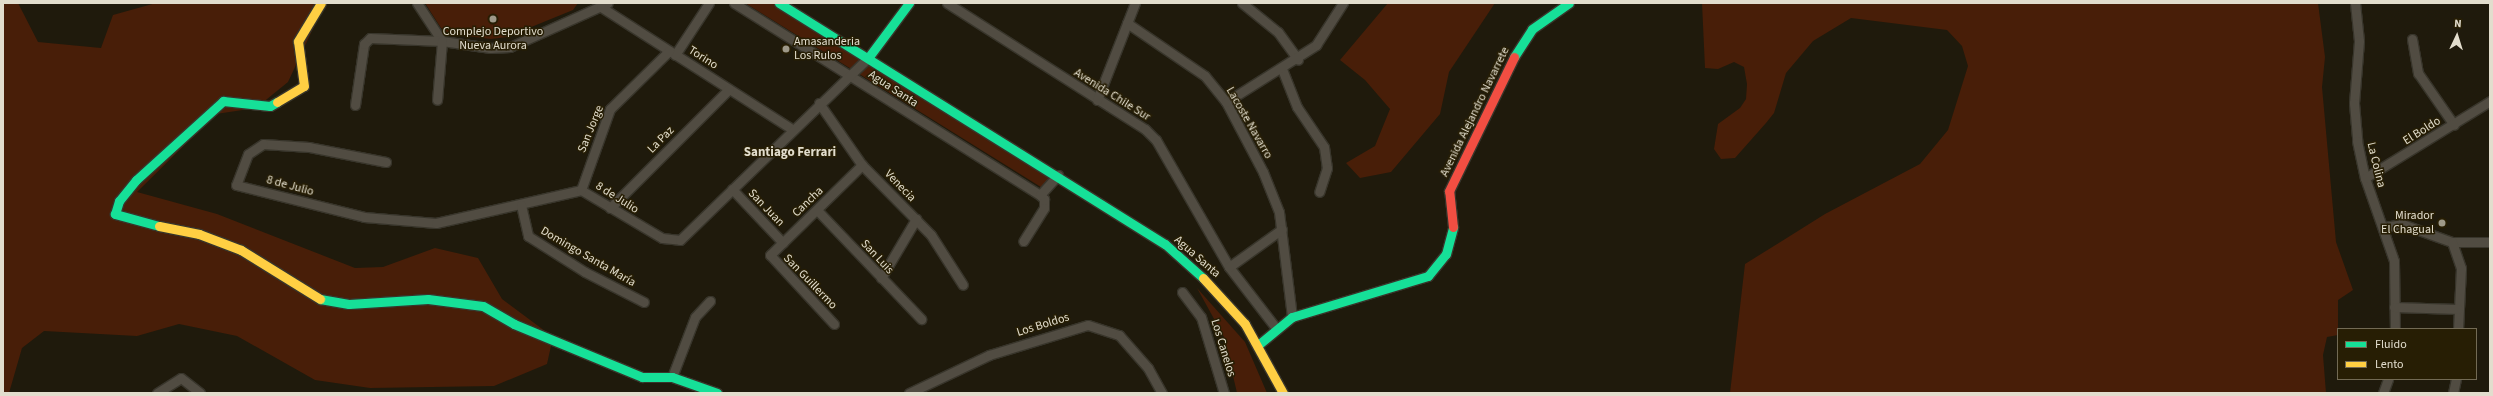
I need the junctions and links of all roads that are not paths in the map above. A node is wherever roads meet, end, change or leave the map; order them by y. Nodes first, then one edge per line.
1 (321, 3) edge
2 (417, 3) edge
3 (709, 3) edge
4 (734, 3) edge
5 (779, 3) edge
6 (909, 3) edge
7 (947, 3) edge
8 (1134, 3) edge
9 (1242, 3) edge
10 (1343, 3) edge
11 (1569, 3) edge
12 (2355, 3) edge
13 (605, 5) edge
14 (1126, 23) junction
15 (2412, 39) dead end
16 (442, 41) junction
17 (672, 53) junction
18 (868, 58) junction
19 (1298, 60) junction
20 (1282, 68) junction
21 (848, 74) junction
22 (729, 88) junction
23 (437, 100) dead end
24 (1097, 100) junction
25 (2490, 101) edge
26 (1226, 102) junction
27 (819, 103) junction
28 (355, 105) dead end
29 (2454, 125) junction
30 (792, 129) junction
31 (386, 162) dead end
32 (862, 165) junction
33 (1058, 175) junction
34 (2365, 178) junction
35 (732, 189) junction
36 (580, 190) junction
37 (1319, 192) dead end
38 (1040, 195) junction
39 (521, 205) junction
40 (610, 208) junction
41 (817, 210) junction
42 (916, 219) junction
43 (2384, 227) junction
44 (1282, 230) junction
45 (1023, 241) dead end
46 (2452, 242) junction
47 (2490, 242) edge
48 (783, 243) junction
49 (770, 255) joint
50 (1229, 267) junction
51 (881, 278) junction
52 (963, 285) dead end
53 (1182, 292) dead end
54 (710, 301) dead end
55 (644, 302) dead end
56 (2394, 307) junction
57 (2458, 309) junction
58 (1292, 317) junction
59 (921, 319) dead end
60 (834, 324) dead end
61 (1276, 328) junction
62 (2395, 328) edge
63 (2458, 328) edge
64 (1258, 345) junction
65 (672, 377) junction
66 (2388, 380) edge
67 (2456, 380) edge
68 (157, 393) edge
69 (200, 393) edge
70 (717, 393) edge
71 (909, 393) edge
72 (1162, 393) edge
73 (1224, 393) edge
74 (1283, 393) edge
75 (2383, 393) edge
76 (2453, 393) edge

1 - 65 street
2 - 16 street
3 - 17 street, San Jorge
4 - 21 street, Agua Santa
5 - 18 street, Agua Santa
6 - 18 street
7 - 24 street, Avenida Chile Sur
8 - 14 street
9 - 19 street
10 - 19 street
11 - 58 street, Avenida Alejandro Navarrete
12 - 34 street, La Colina
13 - 16 street
13 - 17 street, Torino
14 - 24 street
14 - 26 street, Lacoste Navarro
15 - 29 street
16 - 23 street
16 - 28 street
17 - 22 street, Torino
17 - 36 street, San Jorge
18 - 21 street, 8 de Julio
18 - 33 street, Agua Santa
19 - 20 street
20 - 26 street
20 - 37 street
21 - 27 street, 8 de Julio
21 - 38 street, Agua Santa
22 - 30 street, Torino
22 - 40 street, La Paz
24 - 50 street, Avenida Chile Sur
25 - 29 street, El Boldo
26 - 44 street, Lacoste Navarro
27 - 30 street, 8 de Julio
27 - 32 street, Venecia
29 - 34 street, El Boldo
30 - 35 street, 8 de Julio
31 - 39 street, 8 de Julio
32 - 41 street, Cancha
32 - 42 street, Venecia
33 - 38 street
33 - 64 street, Agua Santa
34 - 43 street, La Colina
35 - 40 street, 8 de Julio
35 - 48 street, San Juan
36 - 39 street, 8 de Julio
36 - 40 street, 8 de Julio
38 - 45 street
39 - 55 street, Domingo Santa María
41 - 48 street, Cancha
41 - 51 street, San Luis
42 - 51 street
42 - 52 street, Venecia
43 - 46 street
43 - 56 street, La Colina
44 - 50 street
44 - 58 street, Lacoste Navarro
46 - 47 street
46 - 57 street
48 - 49 street, Cancha
49 - 60 street, San Guillermo
50 - 61 street, Avenida Chile Sur
51 - 59 street, San Luis
53 - 73 street, Los Canelos
54 - 65 street
56 - 57 street
56 - 62 street, La Colina
57 - 63 street
58 - 61 street, Avenida Alejandro Navarrete
61 - 64 street, Avenida Alejandro Navarrete
64 - 74 street, Agua Santa
65 - 70 street
66 - 75 street
67 - 76 street
68 - 69 street
71 - 72 street, Los Boldos

